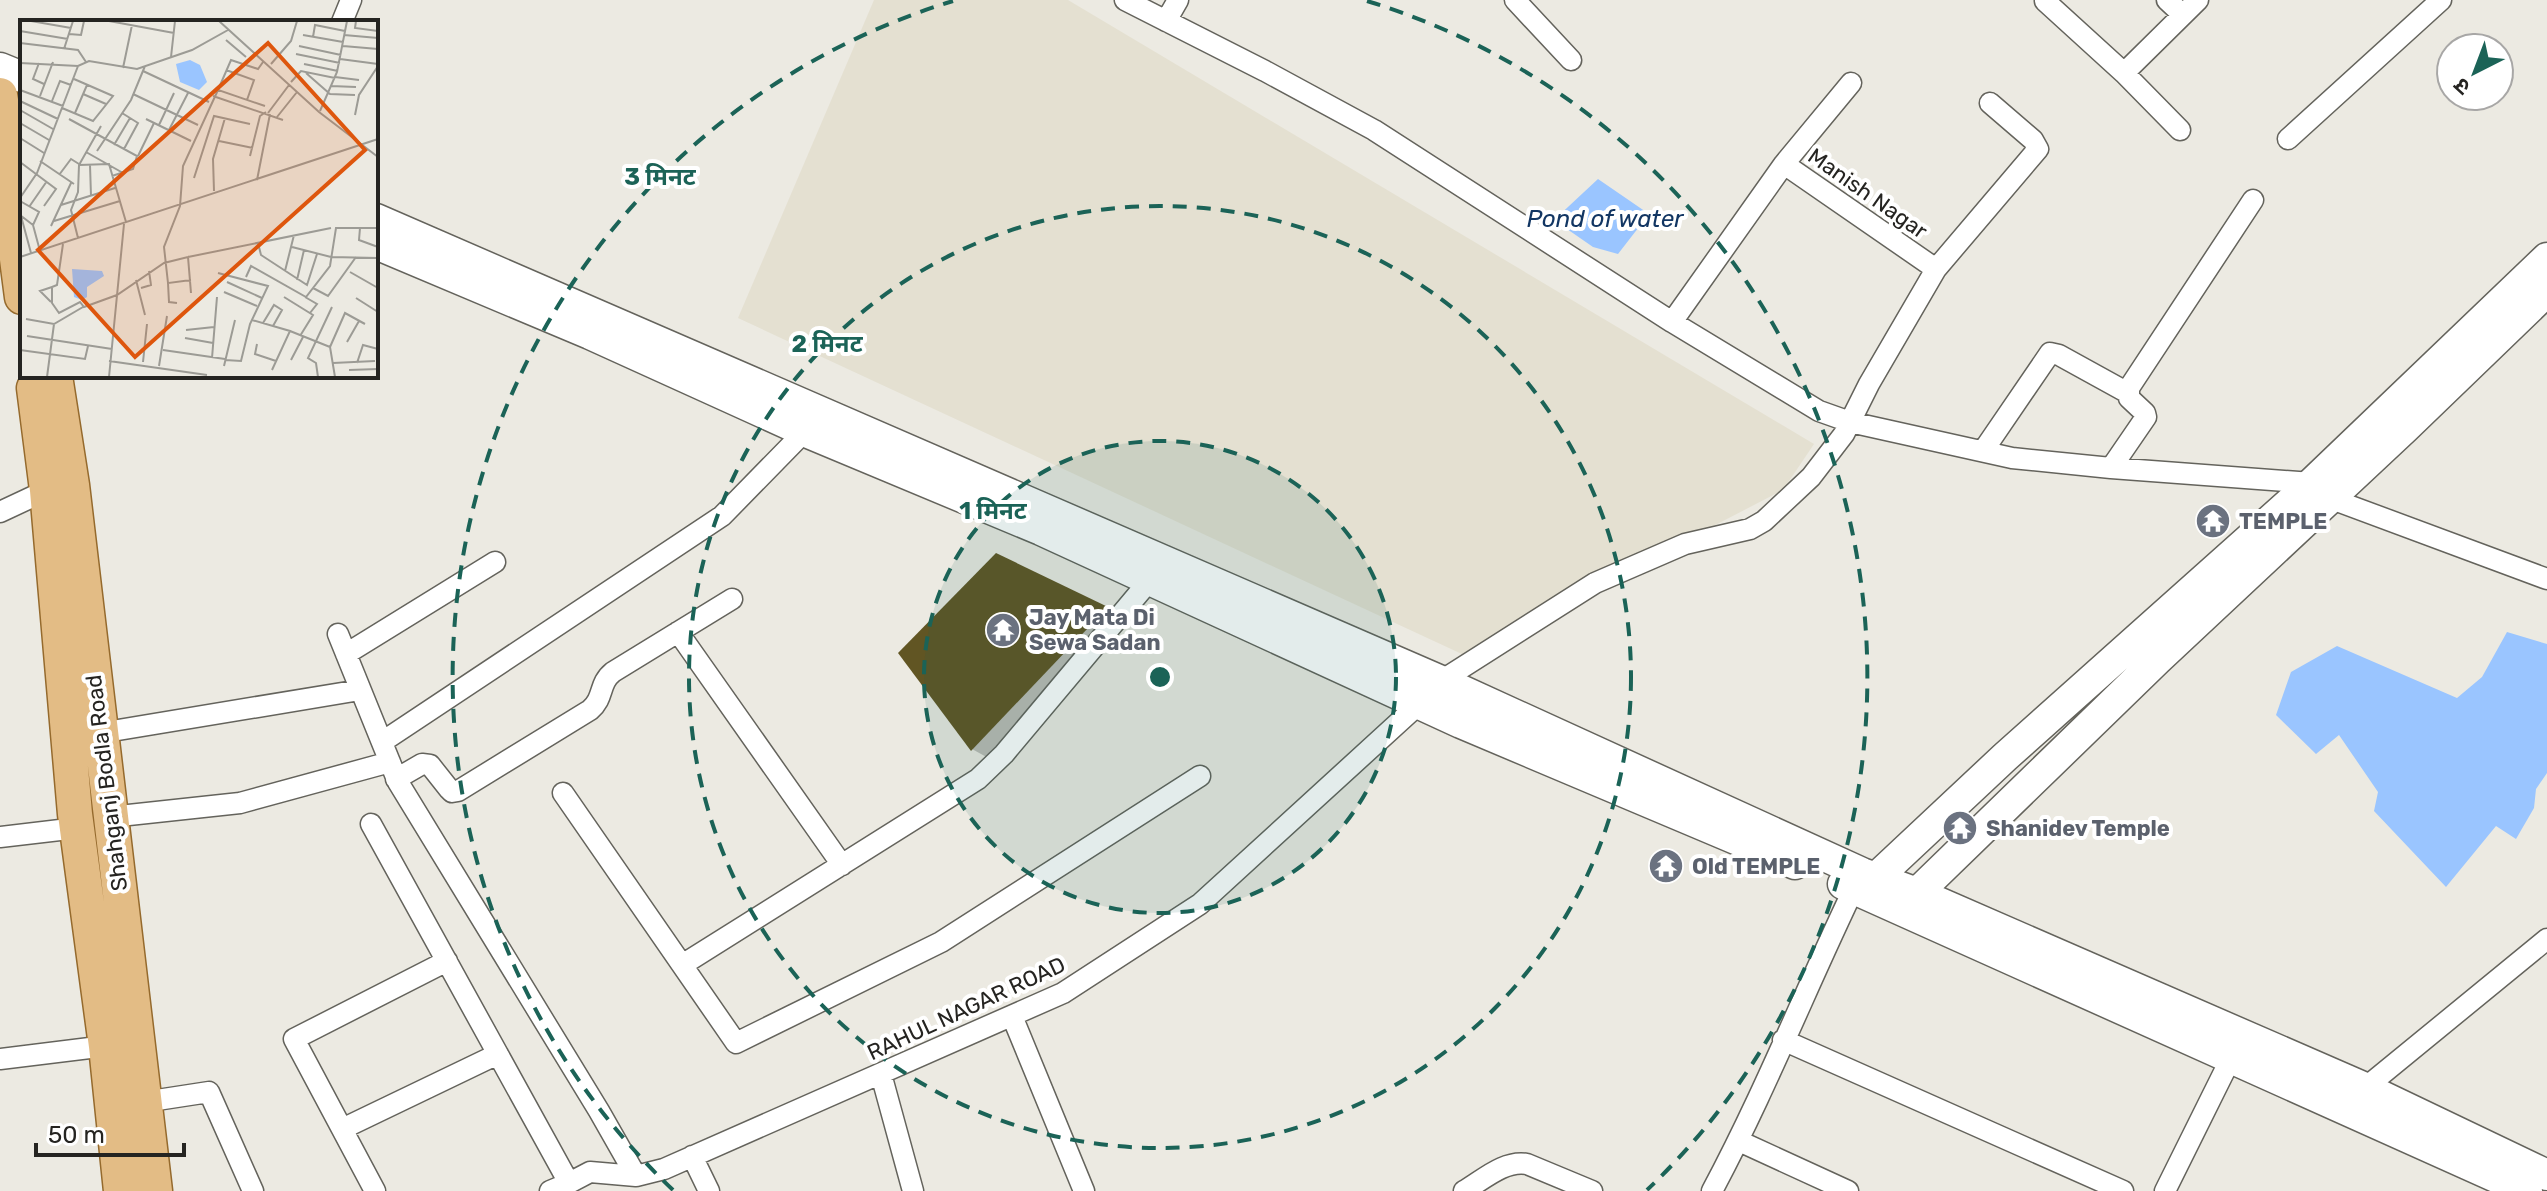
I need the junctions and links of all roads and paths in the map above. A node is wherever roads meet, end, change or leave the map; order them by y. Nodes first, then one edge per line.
1 (351, 0) edge
2 (1125, 0) edge
3 (1178, 0) edge
4 (1515, 0) edge
5 (2167, 0) edge
6 (2198, 0) edge
7 (2441, 0) edge
8 (2045, 1) edge
9 (2182, 14) junction
10 (343, 20) edge
11 (1166, 21) junction
12 (1571, 60) dead end
13 (0, 68) edge
14 (2124, 73) junction
15 (20, 76) edge
16 (1851, 83) dead end
17 (0, 96) edge
18 (20, 103) edge
19 (1990, 103) dead end
20 (2180, 130) dead end
21 (2288, 139) dead end
22 (1784, 164) junction
23 (17, 174) edge
24 (2253, 200) dead end
25 (378, 220) edge
26 (378, 245) edge
27 (2547, 258) edge
28 (1936, 269) junction
29 (20, 282) edge
30 (2547, 291) edge
31 (1672, 322) junction
32 (33, 378) edge
33 (55, 378) edge
34 (2128, 393) junction
35 (814, 422) junction
36 (1847, 428) junction
37 (1983, 451) junction
38 (2111, 468) junction
39 (60, 487) junction
40 (2320, 490) junction
41 (0, 512) edge
42 (495, 562) dead end
43 (2547, 579) edge
44 (1150, 580) junction
45 (732, 599) dead end
46 (678, 632) junction
47 (338, 634) dead end
48 (346, 654) junction
49 (1441, 681) junction
50 (360, 690) junction
51 (1420, 703) junction
52 (100, 733) junction
53 (382, 742) junction
54 (393, 771) junction
55 (1200, 776) dead end
56 (563, 793) dead end
57 (110, 817) junction
58 (371, 824) dead end
59 (77, 828) junction
60 (0, 837) edge
61 (842, 865) junction
62 (1864, 880) junction
63 (1917, 893) junction
64 (105, 916) junction
65 (2547, 939) edge
66 (447, 961) junction
67 (682, 965) junction
68 (1012, 1016) junction
69 (1783, 1040) junction
70 (106, 1046) junction
71 (2237, 1047) junction
72 (498, 1054) junction
73 (0, 1059) edge
74 (881, 1074) junction
75 (2365, 1088) junction
76 (144, 1102) junction
77 (342, 1129) junction
78 (1739, 1141) junction
79 (692, 1156) junction
80 (636, 1176) junction
81 (2537, 1182) edge
82 (559, 1187) edge
83 (121, 1191) edge
84 (155, 1191) edge
85 (253, 1191) edge
86 (375, 1191) edge
87 (709, 1191) edge
88 (913, 1191) edge
89 (1084, 1191) edge
90 (1464, 1191) edge
91 (1592, 1191) edge
92 (1712, 1191) edge
93 (1848, 1191) edge
94 (2123, 1191) edge
95 (2165, 1191) edge

1 - 10 street
2 - 11 street
3 - 11 street
4 - 12 street
5 - 9 street
6 - 9 street
7 - 21 street
8 - 14 street
9 - 14 street
11 - 31 street
13 - 15 main road
14 - 20 street
16 - 22 street
17 - 18 main road
17 - 23 main road
19 - 28 street, Manish Nagar
22 - 28 street, Manish Nagar
22 - 31 street
23 - 29 main road
24 - 34 street
25 - 35 main road
26 - 35 main road
27 - 40 main road
28 - 36 street, RAHUL NAGAR ROAD
30 - 40 main road
31 - 36 street
32 - 39 main road, Shahganj Bodla Road
33 - 39 main road, Shahganj Bodla Road
34 - 37 street
34 - 38 street
35 - 44 main road
35 - 49 main road
35 - 53 street
36 - 37 street
36 - 49 street, RAHUL NAGAR ROAD
37 - 38 street
38 - 40 street
39 - 41 street
39 - 52 main road, Shahganj Bodla Road
39 - 59 main road, Shahganj Bodla Road
40 - 43 street
40 - 62 main road
40 - 63 main road
42 - 48 street
44 - 51 main road
44 - 61 street
45 - 46 street
46 - 54 street
46 - 61 street
47 - 48 street
48 - 50 street
49 - 51 street, RAHUL NAGAR ROAD
49 - 62 main road
50 - 52 street
50 - 53 street
51 - 62 main road
51 - 68 street, RAHUL NAGAR ROAD
52 - 57 main road, Shahganj Bodla Road
53 - 54 street
54 - 57 street
54 - 80 street
55 - 67 street
56 - 67 street
57 - 64 main road, Shahganj Bodla Road
58 - 66 street
59 - 60 street
59 - 64 main road, Shahganj Bodla Road
61 - 67 street
62 - 63 main road
62 - 69 street
62 - 71 main road
63 - 71 main road
64 - 70 main road, Shahganj Bodla Road
64 - 76 main road, Shahganj Bodla Road
65 - 75 street
66 - 72 street
66 - 77 street
68 - 74 street, RAHUL NAGAR ROAD
68 - 89 street
69 - 78 street
69 - 94 street
70 - 73 street
70 - 83 main road, Shahganj Bodla Road
71 - 75 main road
71 - 81 main road
71 - 95 street
72 - 77 street
72 - 82 street
74 - 79 street, RAHUL NAGAR ROAD
74 - 88 street
75 - 81 main road
76 - 84 main road, Shahganj Bodla Road
76 - 85 street
77 - 86 street
78 - 92 street
78 - 93 street
79 - 80 street, RAHUL NAGAR ROAD
79 - 87 street
80 - 82 street, RAHUL NAGAR ROAD
90 - 91 street

